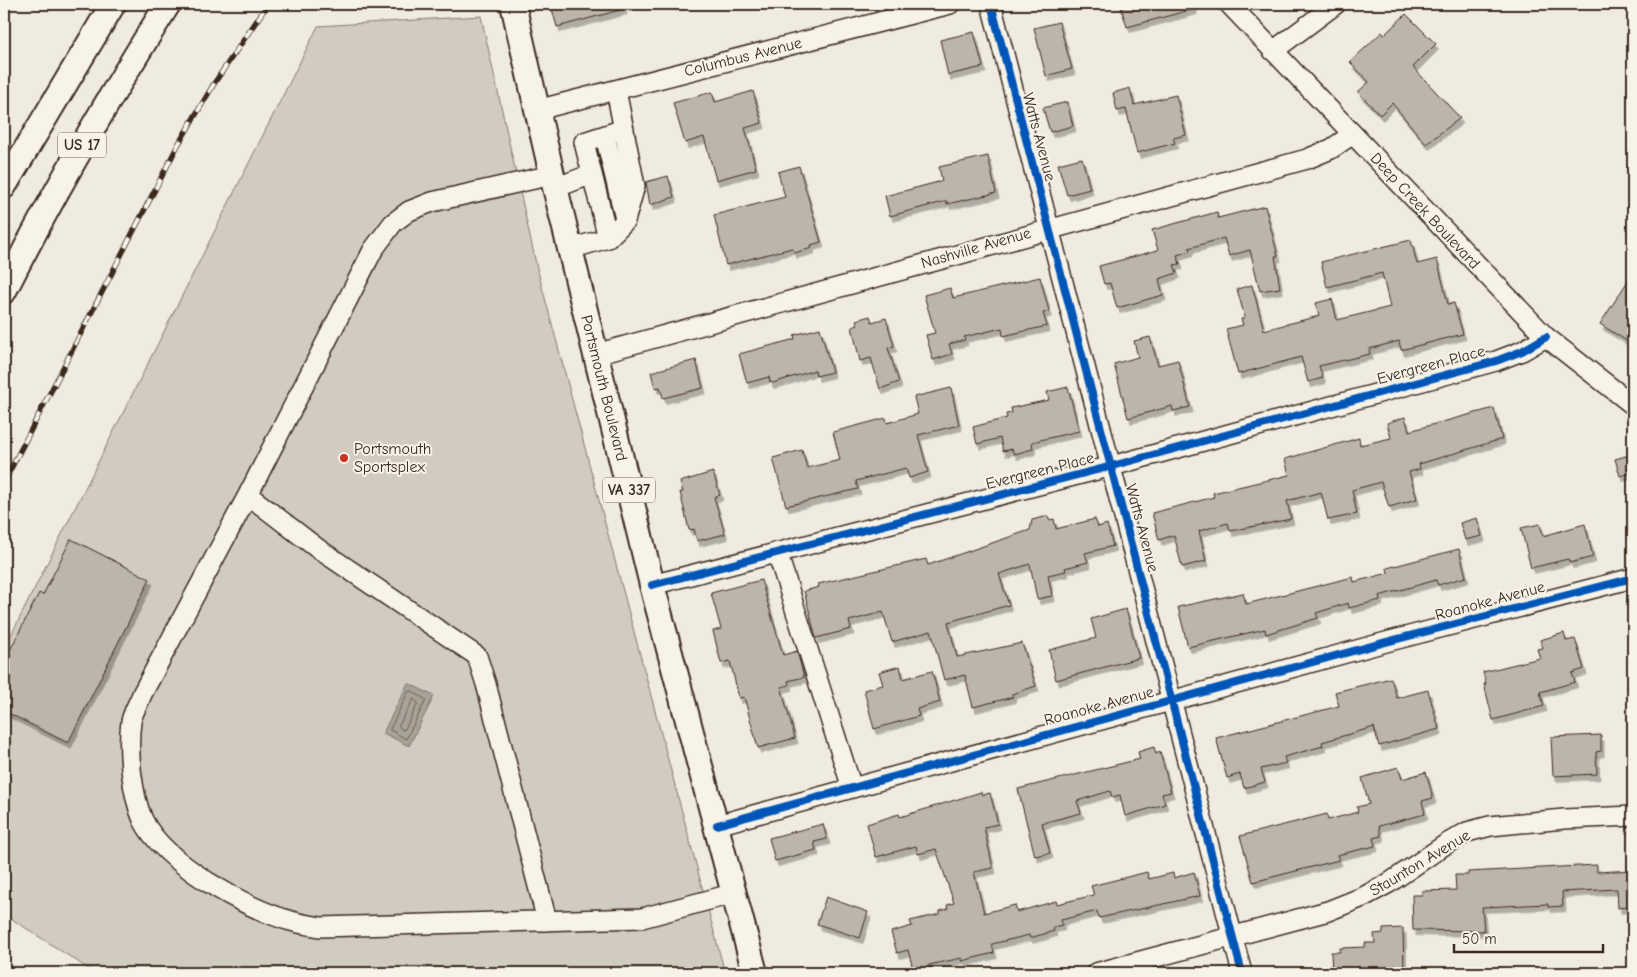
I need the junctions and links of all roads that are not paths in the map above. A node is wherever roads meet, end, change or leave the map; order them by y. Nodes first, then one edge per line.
1 (112, 4) edge
2 (168, 4) edge
3 (513, 4) edge
4 (950, 4) edge
5 (991, 4) edge
6 (1229, 4) edge
7 (1336, 4) edge
8 (1273, 51) junction
9 (616, 90) junction
10 (537, 110) junction
11 (624, 129) junction
12 (1353, 134) junction
13 (604, 136) junction
14 (592, 174) junction
15 (553, 181) junction
16 (4, 186) edge
17 (625, 221) junction
18 (1049, 228) junction
19 (608, 238) junction
20 (570, 249) junction
21 (4, 291) edge
22 (1546, 337) junction
23 (596, 354) junction
24 (1633, 406) edge
25 (1112, 466) junction
26 (248, 495) junction
27 (777, 552) junction
28 (1633, 578) edge
29 (652, 585) junction
30 (1172, 700) junction
31 (852, 788) junction
32 (1633, 816) edge
33 (717, 825) junction
34 (735, 893) junction
35 (547, 921) junction
36 (1233, 936) junction
37 (755, 973) edge
38 (1096, 973) edge
39 (1242, 973) edge

1 - 16 main road, US 17
2 - 21 main road, US 17
3 - 10 main road, Portsmouth Boulevard / VA 337
4 - 9 street, Columbus Avenue
5 - 18 street, Watts Avenue
6 - 8 street, Deep Creek Boulevard
7 - 8 street
8 - 12 street, Deep Creek Boulevard
9 - 10 street, Columbus Avenue
9 - 11 street
10 - 15 main road, Portsmouth Boulevard / VA 337
11 - 13 street
11 - 17 street
12 - 18 street, Nashville Avenue
12 - 22 street, Deep Creek Boulevard
13 - 14 street
13 - 17 street
14 - 15 street
14 - 19 street
15 - 20 main road, Portsmouth Boulevard / VA 337
15 - 26 street
17 - 19 street
18 - 23 street, Nashville Avenue
18 - 25 street, Watts Avenue
19 - 20 street
20 - 23 main road, Portsmouth Boulevard / VA 337
22 - 24 street, Deep Creek Boulevard
22 - 25 street, Evergreen Place
23 - 29 main road, Portsmouth Boulevard / VA 337
25 - 27 street, Evergreen Place
25 - 30 street, Watts Avenue
26 - 35 street
26 - 35 street
27 - 29 street, Evergreen Place
27 - 31 street
28 - 30 street, Roanoke Avenue
29 - 33 main road, Portsmouth Boulevard / VA 337
30 - 31 street, Roanoke Avenue
30 - 36 street, Watts Avenue
31 - 33 street, Roanoke Avenue
32 - 36 street, Staunton Avenue
33 - 34 main road, Portsmouth Boulevard / VA 337
34 - 35 street
34 - 37 main road, Portsmouth Boulevard / VA 337
36 - 38 street, Staunton Avenue
36 - 39 street, Watts Avenue

